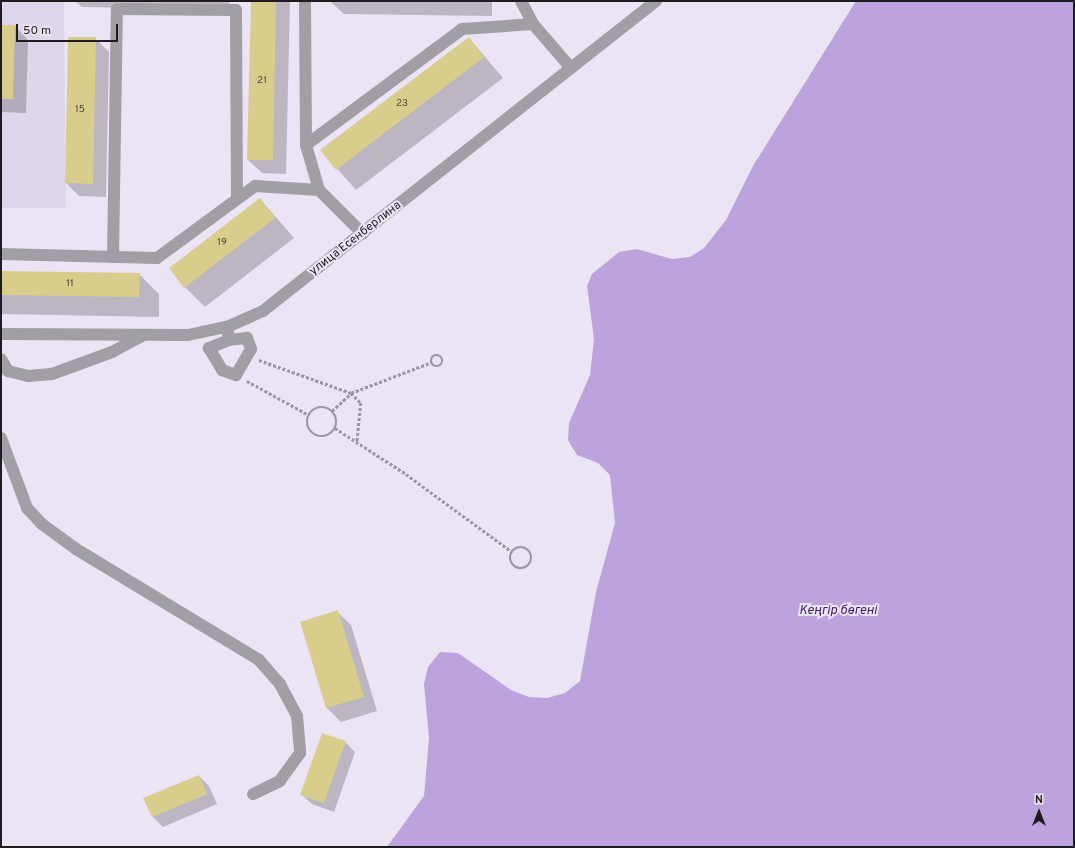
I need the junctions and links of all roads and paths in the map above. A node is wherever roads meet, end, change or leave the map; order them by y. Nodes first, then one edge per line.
1 (305, 1) edge
2 (521, 1) edge
3 (656, 1) edge
4 (534, 24) junction
5 (571, 68) junction
6 (306, 145) junction
7 (319, 190) junction
8 (237, 199) junction
9 (363, 234) junction
10 (1, 254) edge
11 (113, 256) junction
12 (226, 327) junction
13 (1, 334) edge
14 (143, 335) junction
15 (229, 340) junction
16 (248, 356) junction
17 (1, 359) edge
18 (432, 362) junction
19 (236, 376) junction
20 (351, 393) junction
21 (332, 411) junction
22 (310, 415) junction
23 (335, 428) junction
24 (1, 438) edge
25 (357, 444) junction
26 (512, 552) junction
27 (253, 794) dead end

1 - 6 street
2 - 4 street
3 - 5 street, улица Есенберлина
4 - 5 street
4 - 6 street
5 - 9 street, улица Есенберлина
6 - 7 street
7 - 8 street
7 - 9 street
8 - 11 street
8 - 11 street
9 - 12 street, улица Есенберлина
10 - 11 street
12 - 14 street, улица Есенберлина
12 - 15 street
13 - 14 street, улица Есенберлина
14 - 17 street
15 - 16 street
15 - 19 street
16 - 19 street
16 - 20 path
18 - 18 path
18 - 20 path
19 - 22 path
20 - 21 path
20 - 25 path
21 - 22 path
21 - 23 path
22 - 23 path
23 - 25 path
24 - 27 street
25 - 26 path
26 - 26 path

